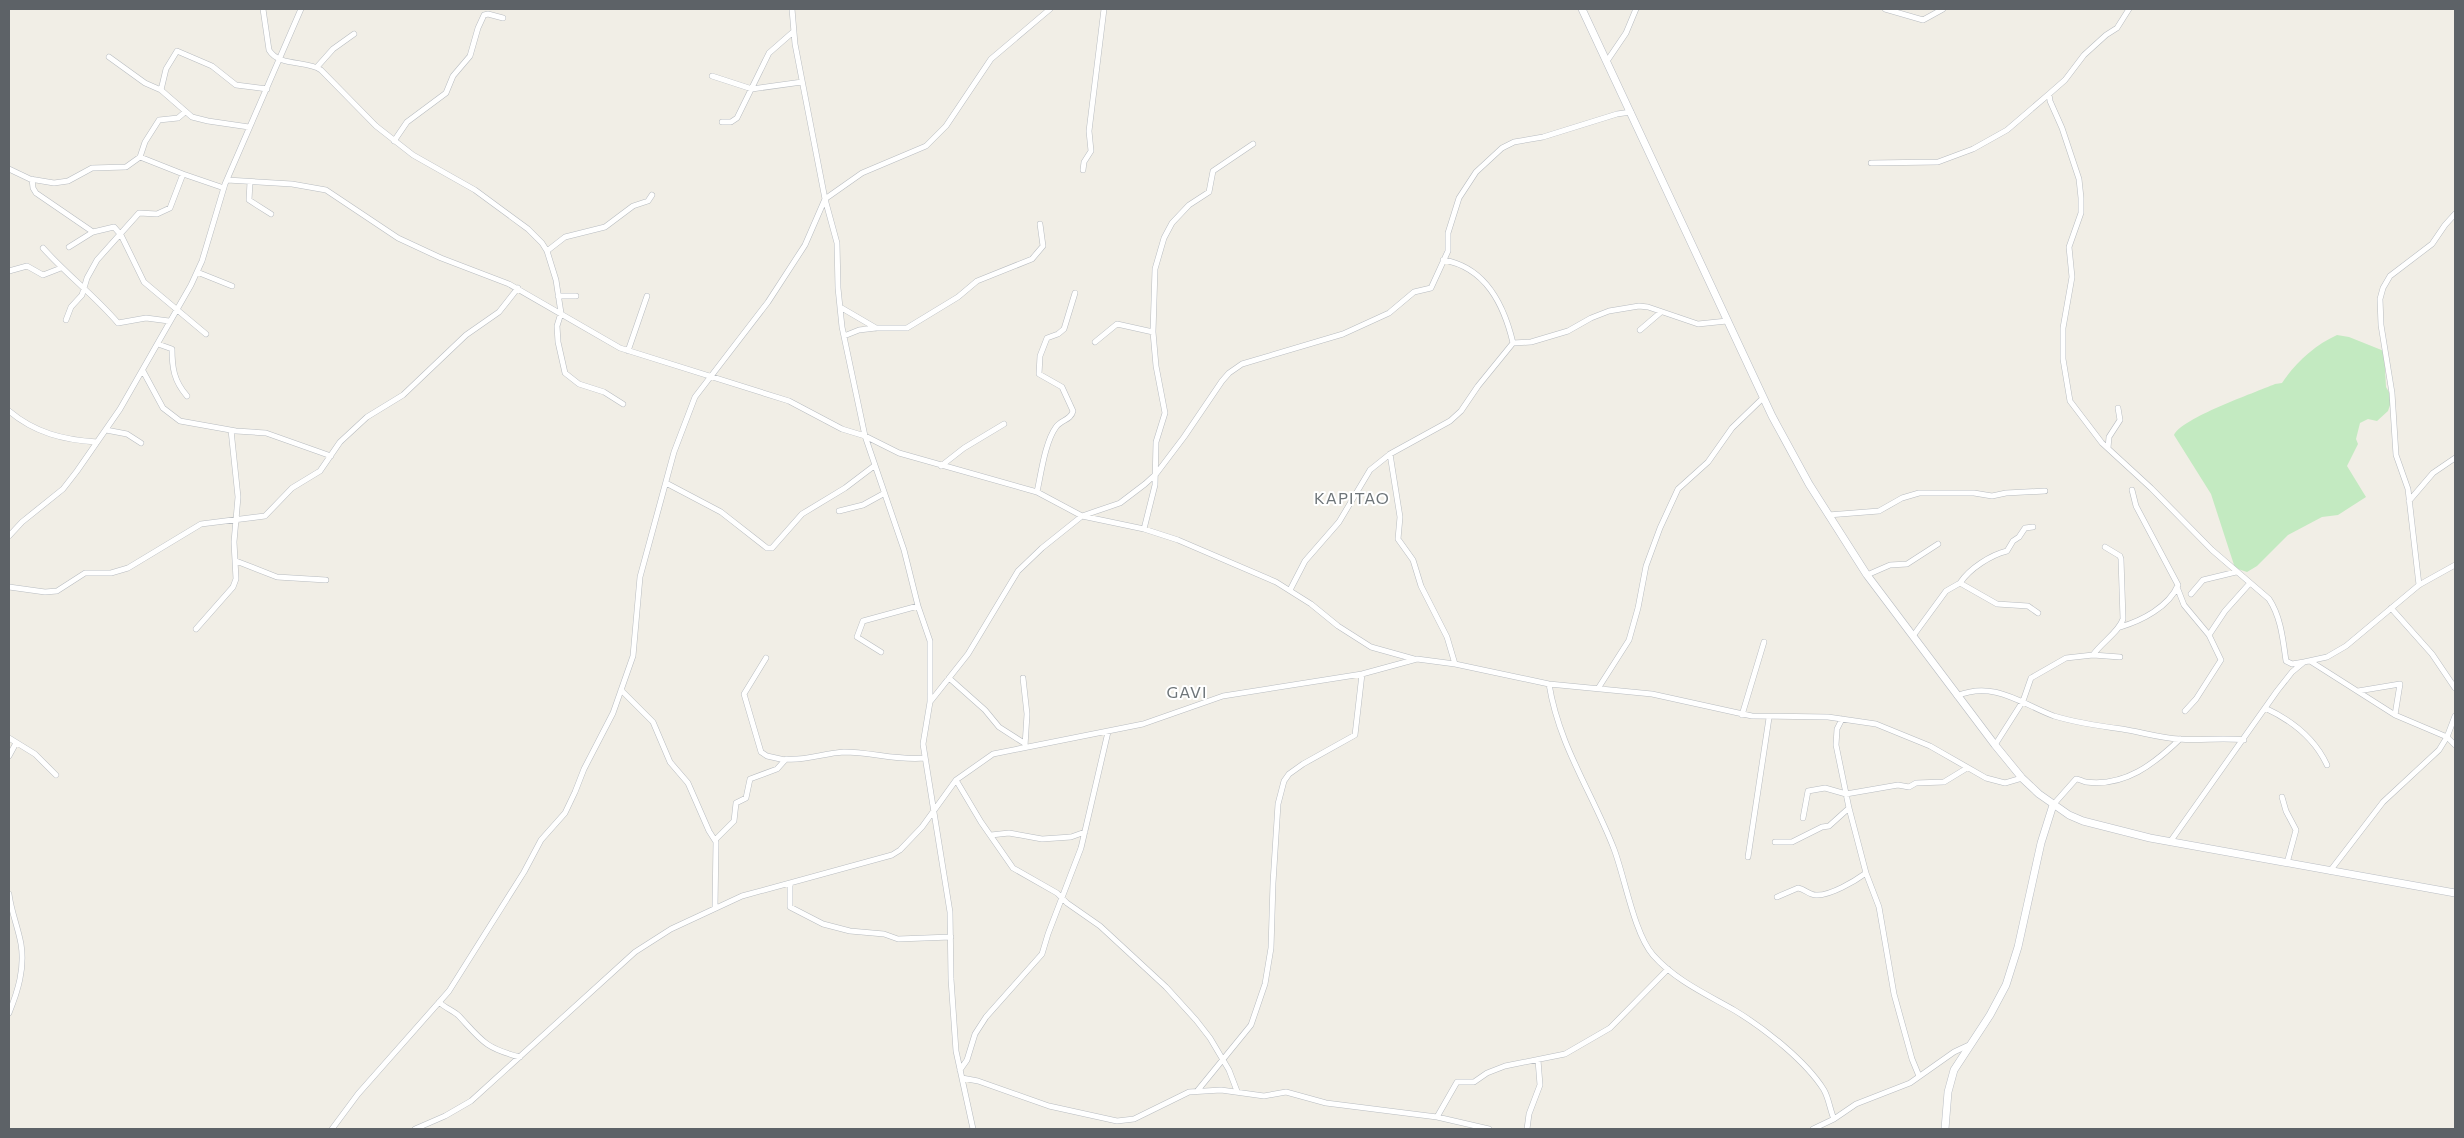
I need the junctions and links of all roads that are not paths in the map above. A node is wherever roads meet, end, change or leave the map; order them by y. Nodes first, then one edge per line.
1 (263, 9) edge
2 (301, 9) edge
3 (792, 9) edge
4 (1050, 9) edge
5 (1104, 9) edge
6 (1582, 9) edge
7 (1636, 9) edge
8 (1884, 9) edge
9 (1942, 9) edge
10 (2129, 9) edge
11 (503, 18) dead end
12 (793, 32) junction
13 (354, 34) dead end
14 (109, 57) dead end
15 (281, 60) junction
16 (1607, 61) junction
17 (317, 67) junction
18 (712, 76) dead end
19 (802, 82) junction
20 (267, 89) junction
21 (752, 89) junction
22 (161, 90) junction
23 (2049, 94) junction
24 (185, 112) junction
25 (1631, 112) junction
26 (722, 122) dead end
27 (249, 127) junction
28 (394, 140) junction
29 (1253, 144) dead end
30 (140, 156) junction
31 (1871, 163) dead end
32 (9, 169) edge
33 (1083, 170) dead end
34 (184, 174) junction
35 (32, 179) junction
36 (227, 180) junction
37 (250, 182) junction
38 (224, 188) junction
39 (652, 195) dead end
40 (825, 199) junction
41 (271, 214) dead end
42 (2455, 214) edge
43 (1040, 224) dead end
44 (93, 232) junction
45 (121, 235) junction
46 (69, 247) dead end
47 (43, 248) dead end
48 (547, 251) junction
49 (1448, 251) junction
50 (1443, 260) junction
51 (1455, 262) junction
52 (61, 268) junction
53 (9, 271) edge
54 (197, 272) junction
55 (232, 286) dead end
56 (85, 288) junction
57 (518, 288) junction
58 (1075, 293) dead end
59 (558, 296) junction
60 (576, 296) dead end
61 (647, 296) dead end
62 (840, 308) junction
63 (176, 309) junction
64 (1661, 312) junction
65 (561, 314) junction
66 (66, 320) dead end
67 (1727, 321) junction
68 (169, 322) junction
69 (876, 328) junction
70 (1640, 330) dead end
71 (1153, 332) junction
72 (206, 334) dead end
73 (844, 336) junction
74 (1095, 342) dead end
75 (158, 344) junction
76 (1513, 344) junction
77 (628, 351) junction
78 (143, 372) junction
79 (710, 376) junction
80 (187, 396) dead end
81 (1763, 398) junction
82 (624, 404) dead end
83 (2118, 408) dead end
84 (9, 411) edge
85 (1004, 424) dead end
86 (106, 430) junction
87 (231, 430) junction
88 (865, 436) junction
89 (97, 442) junction
90 (141, 443) dead end
91 (2108, 448) junction
92 (1390, 454) junction
93 (331, 456) junction
94 (2455, 458) edge
95 (874, 466) junction
96 (941, 466) junction
97 (1156, 474) junction
98 (666, 482) junction
99 (2132, 490) dead end
100 (2045, 491) dead end
101 (1038, 492) junction
102 (883, 494) junction
103 (2409, 501) junction
104 (839, 511) dead end
105 (1828, 515) junction
106 (1082, 516) junction
107 (237, 520) junction
108 (2033, 527) dead end
109 (1144, 529) junction
110 (9, 536) edge
111 (1938, 544) dead end
112 (2105, 547) dead end
113 (236, 561) junction
114 (2455, 565) edge
115 (2236, 572) junction
116 (1867, 574) junction
117 (326, 580) dead end
118 (2250, 582) junction
119 (1960, 583) junction
120 (2419, 585) junction
121 (9, 587) edge
122 (2177, 587) junction
123 (1290, 590) junction
124 (2191, 594) dead end
125 (918, 606) junction
126 (2391, 608) junction
127 (2038, 613) dead end
128 (2120, 627) junction
129 (196, 629) dead end
130 (2209, 635) junction
131 (1913, 636) junction
132 (1764, 642) dead end
133 (881, 652) dead end
134 (2093, 655) junction
135 (2120, 657) dead end
136 (766, 658) dead end
137 (1417, 659) junction
138 (2307, 662) junction
139 (1455, 664) junction
140 (1362, 674) junction
141 (948, 678) junction
142 (1023, 678) dead end
143 (1549, 684) junction
144 (1600, 687) junction
145 (2455, 688) edge
146 (622, 690) junction
147 (2358, 691) junction
148 (1957, 696) junction
149 (2023, 701) junction
150 (930, 702) junction
151 (2265, 708) junction
152 (2185, 711) dead end
153 (1742, 715) junction
154 (2395, 715) junction
155 (2455, 716) edge
156 (1769, 718) junction
157 (1842, 719) junction
158 (1108, 732) junction
159 (2447, 737) junction
160 (9, 738) edge
161 (2180, 739) junction
162 (2244, 740) junction
163 (16, 742) junction
164 (1024, 745) junction
165 (1995, 745) junction
166 (2455, 745) edge
167 (9, 756) edge
168 (925, 758) junction
169 (785, 760) junction
170 (2327, 765) dead end
171 (1967, 768) junction
172 (56, 775) dead end
173 (2022, 778) junction
174 (956, 780) junction
175 (1846, 794) junction
176 (2282, 796) dead end
177 (2053, 805) junction
178 (1849, 808) junction
179 (934, 810) junction
180 (1803, 818) dead end
181 (1085, 832) junction
182 (991, 835) junction
183 (714, 840) junction
184 (1775, 842) dead end
185 (2170, 842) junction
186 (1748, 857) dead end
187 (2287, 863) junction
188 (2330, 871) junction
189 (1866, 873) junction
190 (790, 884) junction
191 (2455, 893) edge
192 (9, 894) edge
193 (1777, 897) dead end
194 (1062, 898) junction
195 (715, 907) junction
196 (952, 937) junction
197 (1668, 969) junction
198 (440, 1002) junction
199 (9, 1013) edge
200 (1970, 1045) junction
201 (520, 1057) junction
202 (1222, 1059) junction
203 (1538, 1060) junction
204 (960, 1070) junction
205 (1919, 1076) junction
206 (962, 1078) junction
207 (1198, 1090) junction
208 (1236, 1091) junction
209 (1437, 1117) junction
210 (1834, 1119) junction
211 (332, 1129) edge
212 (415, 1129) edge
213 (974, 1129) edge
214 (1489, 1129) edge
215 (1527, 1129) edge
216 (1813, 1129) edge
217 (1945, 1129) edge

1 - 15 street
2 - 15 street
3 - 12 street
4 - 40 street
5 - 33 street
6 - 16 main road
7 - 16 street
8 - 9 street
10 - 23 street
11 - 28 street
12 - 19 street
12 - 21 street
13 - 17 street
14 - 22 street
15 - 17 street
15 - 20 street
16 - 25 main road
17 - 28 street
18 - 21 street
19 - 21 street
19 - 40 street
20 - 22 street
20 - 27 street
21 - 26 street
22 - 24 street
23 - 31 street
23 - 91 street
24 - 27 street
24 - 30 street
25 - 49 street
25 - 67 main road
27 - 36 street
28 - 48 street
29 - 71 street
30 - 34 street
30 - 35 street
32 - 35 street
34 - 38 street
34 - 45 street
35 - 44 street
36 - 37 street
36 - 38 street
37 - 41 street
37 - 57 street
38 - 54 street
39 - 48 street
40 - 62 street
40 - 79 street
42 - 103 street
43 - 69 street
44 - 45 street
44 - 46 street
45 - 56 street
45 - 63 street
47 - 52 street
48 - 59 street
49 - 50 street
49 - 51 street
50 - 51 street
50 - 97 street
51 - 76 street
52 - 53 street
52 - 56 street
54 - 55 street
54 - 63 street
56 - 66 street
56 - 68 street
57 - 65 street
57 - 93 street
58 - 101 street
59 - 60 street
59 - 65 street
61 - 77 street
62 - 69 street
62 - 73 street
63 - 68 street
63 - 72 street
64 - 67 street
64 - 70 street
64 - 76 street
65 - 77 street
65 - 82 street
67 - 81 main road
68 - 75 street
69 - 73 street
71 - 74 street
71 - 97 street
73 - 88 street
75 - 78 street
75 - 80 street
76 - 92 street
77 - 79 street
78 - 86 street
78 - 87 street
79 - 88 street
79 - 98 street
81 - 105 main road
81 - 144 street
83 - 91 street
84 - 89 street
85 - 96 street
86 - 89 street
86 - 90 street
87 - 93 street
87 - 107 street
88 - 95 street
88 - 96 street
89 - 110 street
91 - 115 street
92 - 123 street
92 - 139 street
93 - 107 street
94 - 103 street
95 - 98 street
95 - 102 street
96 - 101 street
97 - 106 street
97 - 109 street
98 - 146 street
99 - 122 street
100 - 105 street
101 - 106 street
102 - 104 street
102 - 125 street
103 - 120 street
105 - 116 main road
106 - 109 street
106 - 141 street
107 - 113 street
107 - 121 street
108 - 119 street
109 - 123 street
111 - 116 street
112 - 128 street
113 - 117 street
113 - 129 street
114 - 120 street
115 - 118 street
115 - 124 street
116 - 131 main road
118 - 130 street
118 - 138 street
119 - 127 street
119 - 131 street
120 - 126 street
122 - 128 street
122 - 130 street
123 - 137 street
125 - 133 street
125 - 150 street
126 - 138 street
126 - 145 street
128 - 134 street
130 - 152 street
131 - 148 main road
132 - 153 street
134 - 135 street
134 - 149 street
136 - 169 street
137 - 139 street
137 - 140 street
138 - 147 street
138 - 151 street
139 - 143 street
140 - 158 street
140 - 202 street
141 - 150 street
141 - 164 street
142 - 164 street
143 - 144 street
143 - 197 street
144 - 153 street
146 - 183 street
146 - 198 street
147 - 154 street
147 - 154 street
148 - 149 street
148 - 165 main road
149 - 161 street
149 - 165 street
150 - 168 street
151 - 162 street
151 - 170 street
153 - 156 street
154 - 159 street
155 - 159 street
156 - 157 street
156 - 186 street
157 - 171 street
157 - 175 street
158 - 164 street
158 - 181 street
159 - 166 street
159 - 188 street
160 - 163 street
161 - 162 street
161 - 177 street
162 - 185 street
163 - 167 street
163 - 172 street
164 - 174 street
165 - 173 main road
168 - 169 street
168 - 179 street
169 - 183 street
171 - 173 street
171 - 175 street
173 - 177 main road
174 - 179 street
174 - 182 street
175 - 178 street
175 - 180 street
176 - 187 street
177 - 185 main road
177 - 200 main road
178 - 184 street
178 - 189 street
179 - 190 street
179 - 196 street
181 - 182 street
181 - 194 street
182 - 194 street
183 - 195 street
185 - 187 main road
187 - 188 main road
188 - 191 main road
189 - 193 street
189 - 205 street
190 - 195 street
190 - 196 street
192 - 199 street
194 - 202 street
194 - 204 street
195 - 201 street
196 - 204 street
197 - 203 street
197 - 210 street
198 - 201 street
198 - 211 street
200 - 205 street
200 - 217 main road
201 - 212 street
202 - 207 street
202 - 208 street
203 - 209 street
203 - 215 street
204 - 206 street
205 - 210 street
206 - 207 street
206 - 213 street
207 - 208 street
208 - 209 street
209 - 214 street
210 - 216 street

